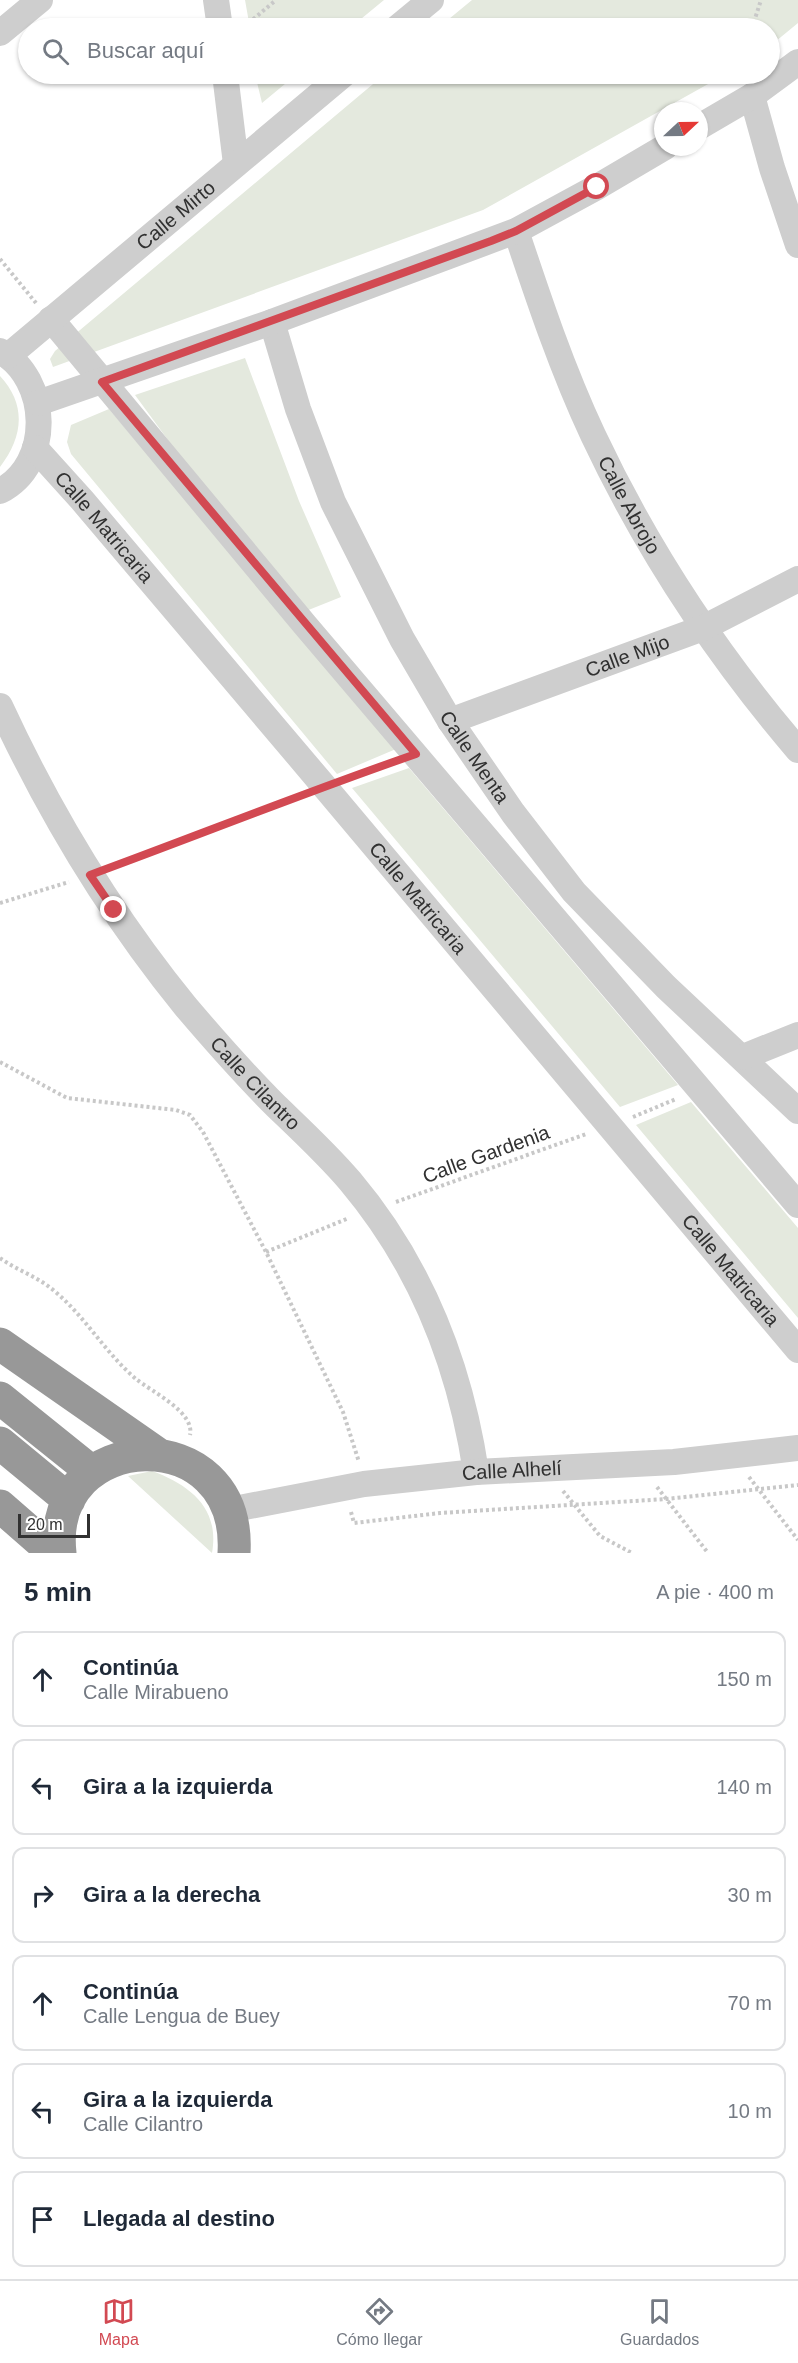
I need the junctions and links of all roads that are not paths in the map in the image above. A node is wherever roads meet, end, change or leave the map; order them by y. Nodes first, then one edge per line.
1 (40, 0) edge
2 (216, 0) edge
3 (431, 0) edge
4 (18, 18) edge
5 (18, 18) edge
6 (219, 18) edge
7 (409, 18) edge
8 (0, 33) edge
9 (798, 62) edge
10 (780, 75) edge
11 (226, 84) edge
12 (332, 84) edge
13 (768, 84) edge
14 (752, 96) junction
15 (708, 122) edge
16 (654, 153) edge
17 (236, 164) junction
18 (516, 231) junction
19 (798, 244) edge
20 (51, 319) junction
21 (272, 322) junction
22 (4, 354) edge
23 (102, 382) junction
24 (38, 404) junction
25 (35, 448) junction
26 (0, 490) edge
27 (798, 579) edge
28 (703, 628) junction
29 (0, 706) edge
30 (450, 721) junction
31 (798, 750) edge
32 (798, 1035) edge
33 (742, 1056) junction
34 (798, 1111) edge
35 (798, 1204) edge
36 (0, 1344) edge
37 (798, 1350) edge
38 (0, 1398) edge
39 (0, 1443) edge
40 (798, 1448) edge
41 (173, 1449) junction
42 (92, 1472) junction
43 (476, 1472) junction
44 (69, 1500) junction
45 (0, 1506) edge
46 (229, 1510) junction
47 (54, 1553) edge
48 (60, 1553) edge
49 (234, 1553) edge

1 - 5 street
2 - 6 street
3 - 7 street
4 - 8 street
9 - 10 street
11 - 17 street
12 - 17 street, Calle Mirto
13 - 14 street
14 - 15 street
14 - 19 street
16 - 18 street
17 - 20 street, Calle Mirto
18 - 21 street
18 - 28 street, Calle Abrojo
20 - 22 street, Calle Mirto
20 - 23 street
21 - 23 street
21 - 30 street, Calle Menta
22 - 24 street
23 - 24 street
23 - 35 street
24 - 25 street
25 - 26 street
25 - 37 street, Calle Matricaria
27 - 28 street, Calle Mijo
28 - 30 street, Calle Mijo
28 - 31 street, Calle Abrojo
29 - 43 street, Calle Cilantro
30 - 33 street, Calle Menta
32 - 33 street
33 - 34 street, Calle Menta
36 - 41 highway
38 - 42 highway
39 - 44 highway
40 - 43 street, Calle Alhelí
41 - 42 highway
41 - 46 highway
42 - 44 highway
43 - 46 street, Calle Alhelí
44 - 48 highway
45 - 47 highway
46 - 49 highway

